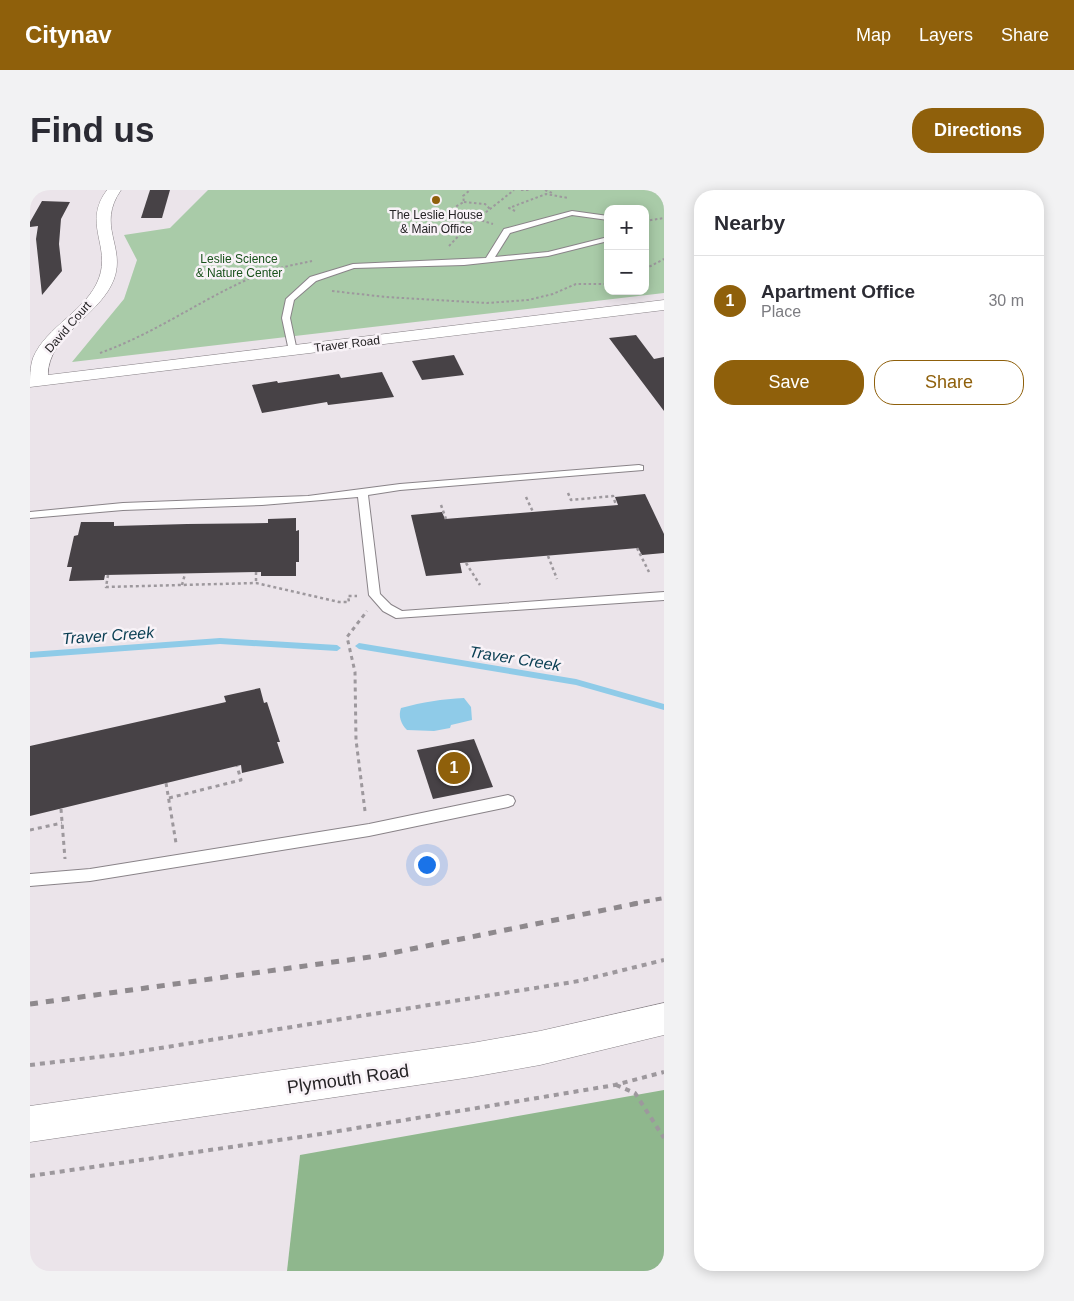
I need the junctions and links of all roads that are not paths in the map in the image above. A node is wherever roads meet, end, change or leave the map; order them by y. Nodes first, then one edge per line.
1 (114, 190) edge
2 (604, 217) edge
3 (604, 240) edge
4 (489, 260) junction
5 (662, 309) edge
6 (294, 351) junction
7 (35, 381) edge
8 (639, 468) dead end
9 (363, 494) junction
10 (30, 515) edge
11 (664, 596) edge
12 (508, 801) dead end
13 (30, 880) edge
14 (664, 1019) edge
15 (30, 1124) edge

1 - 7 street, David Court
2 - 4 lane
3 - 4 lane
4 - 6 lane
5 - 6 street, Traver Road
6 - 7 street, Traver Road
8 - 9 lane
9 - 10 lane
9 - 11 lane
12 - 13 lane
14 - 15 main road, Plymouth Road

